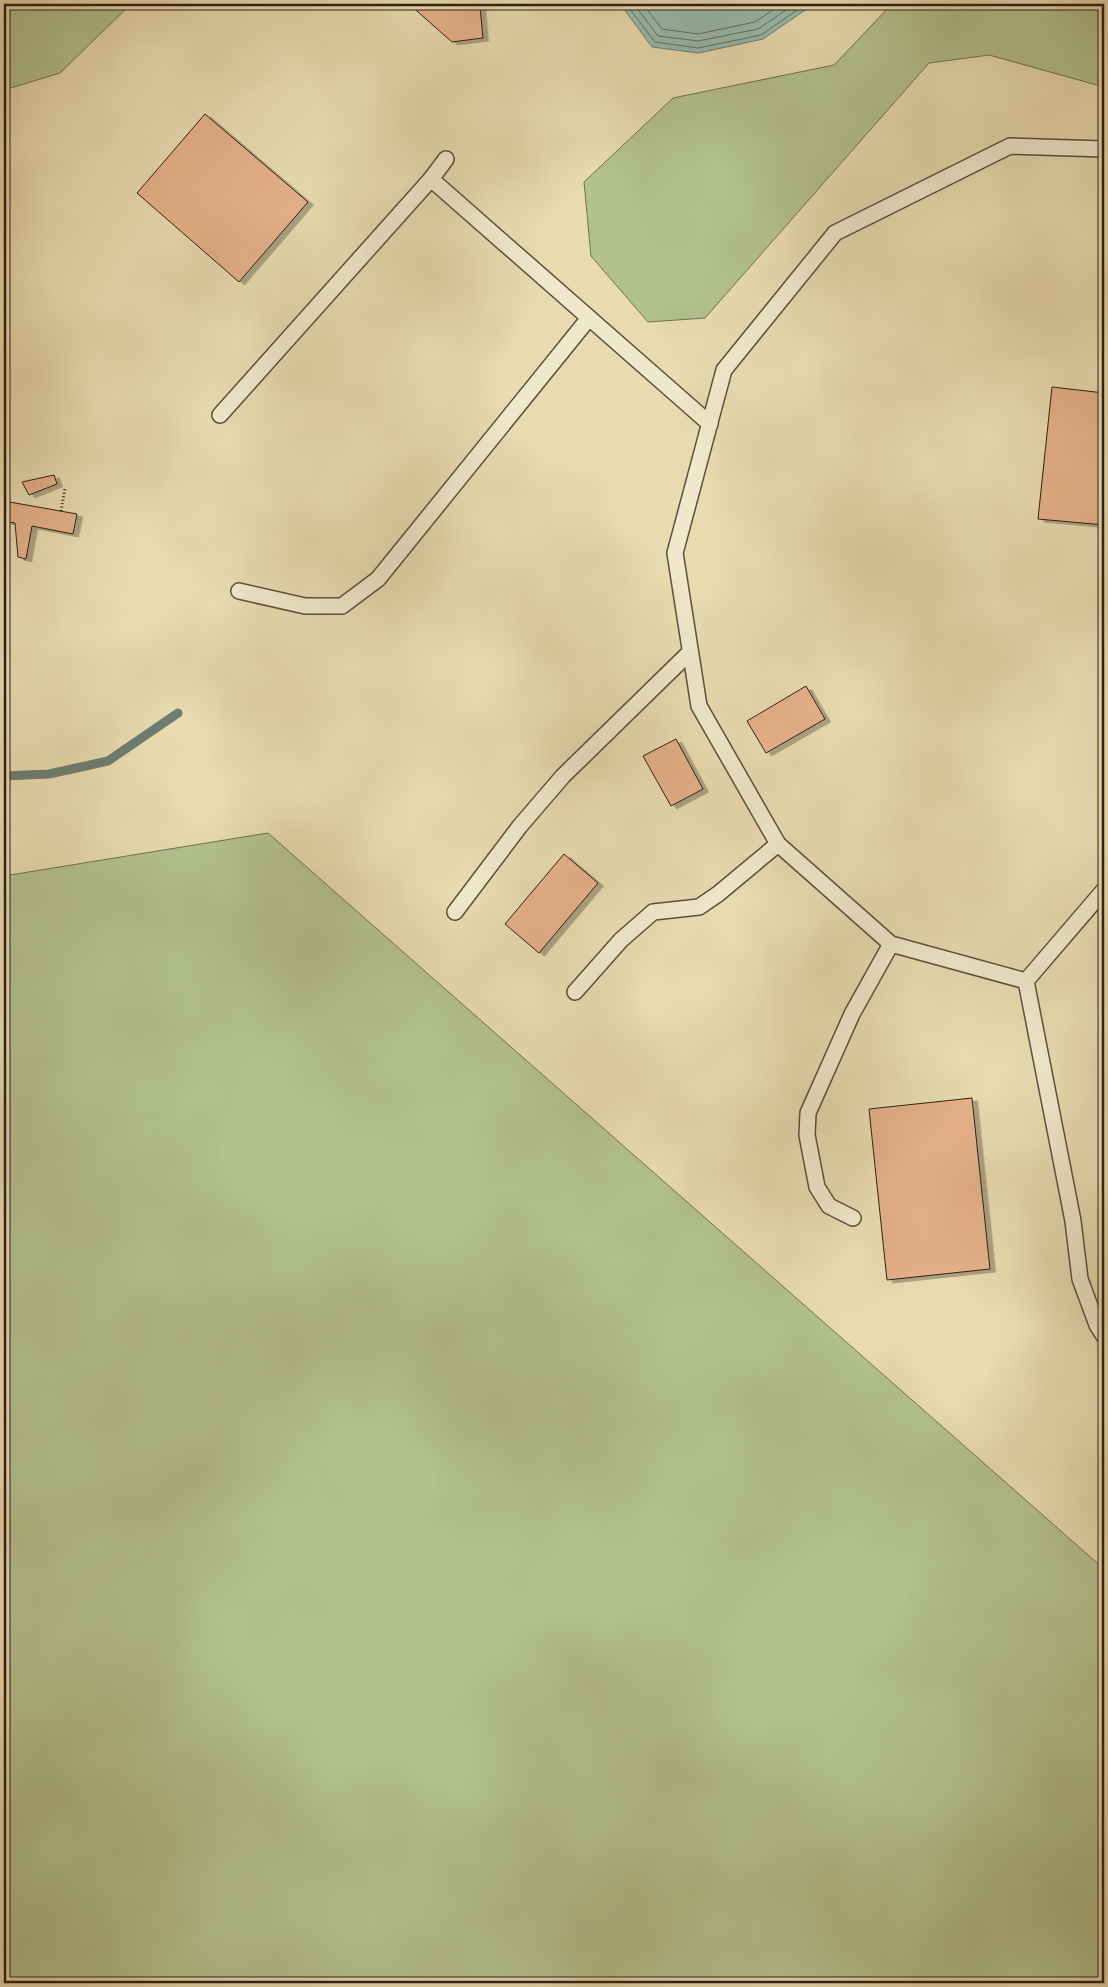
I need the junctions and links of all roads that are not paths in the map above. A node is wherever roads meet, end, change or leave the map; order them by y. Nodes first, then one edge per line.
1 (1104, 148) edge
2 (446, 159) dead end
3 (431, 179) junction
4 (589, 318) junction
5 (220, 415) dead end
6 (710, 424) junction
7 (239, 591) dead end
8 (690, 652) junction
9 (778, 844) junction
10 (1104, 890) edge
11 (454, 912) dead end
12 (891, 944) junction
13 (1026, 981) junction
14 (575, 992) dead end
15 (853, 1218) dead end
16 (1104, 1336) edge

1 - 6 lane
2 - 3 lane
3 - 4 lane
3 - 5 lane
4 - 6 lane
4 - 7 lane
6 - 8 lane
8 - 9 lane
8 - 11 lane
9 - 12 lane
9 - 14 lane
10 - 13 lane
12 - 13 lane
12 - 15 lane
13 - 16 lane

